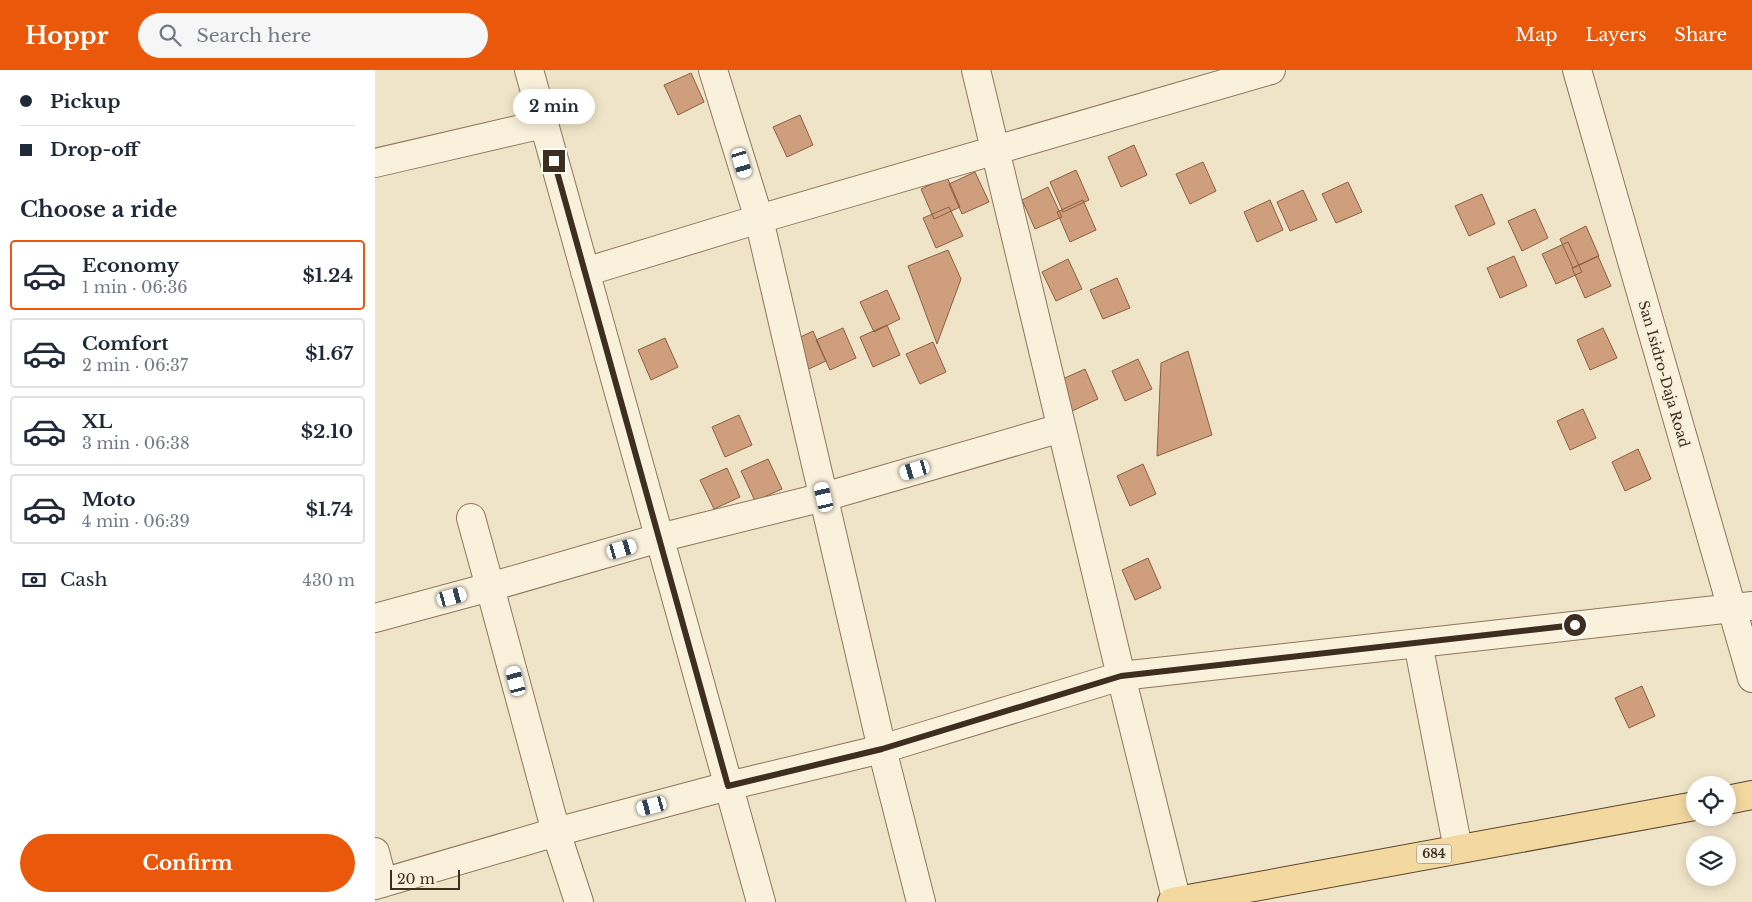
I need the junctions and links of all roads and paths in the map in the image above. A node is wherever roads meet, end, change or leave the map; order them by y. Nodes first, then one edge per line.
1 (529, 70) edge
2 (713, 70) edge
3 (976, 70) edge
4 (1271, 70) edge
5 (1577, 70) edge
6 (543, 124) junction
7 (995, 152) junction
8 (375, 162) edge
9 (759, 219) junction
10 (585, 272) junction
11 (1061, 428) junction
12 (824, 497) junction
13 (471, 518) dead end
14 (659, 538) junction
15 (490, 587) junction
16 (1742, 606) edge
17 (375, 618) edge
18 (1418, 643) junction
19 (1121, 676) junction
20 (1752, 678) edge
21 (882, 749) junction
22 (728, 786) junction
23 (1752, 795) edge
24 (1736, 798) edge
25 (1686, 808) edge
26 (556, 832) junction
27 (1458, 849) junction
28 (375, 852) edge
29 (379, 884) edge
30 (579, 902) edge
31 (761, 902) edge
32 (921, 902) edge
33 (1176, 902) edge

1 - 6 street
2 - 9 street
3 - 7 street
4 - 7 street
5 - 16 street, San Isidro-Daja Road
6 - 8 street
6 - 10 street
7 - 9 street
7 - 11 street
9 - 10 street
9 - 12 street
10 - 14 street
11 - 12 street
11 - 19 street
12 - 14 street
12 - 21 street
13 - 15 street
14 - 15 street
14 - 22 street
15 - 17 street
15 - 26 street
16 - 18 street
16 - 20 street, San Isidro-Daja Road
18 - 19 street
18 - 27 street
19 - 21 street
19 - 33 street
21 - 22 street
21 - 32 street
22 - 26 street
22 - 31 street
23 - 24 main road
25 - 27 main road, 684
26 - 29 street
26 - 30 street
27 - 33 main road, 684
28 - 29 street

